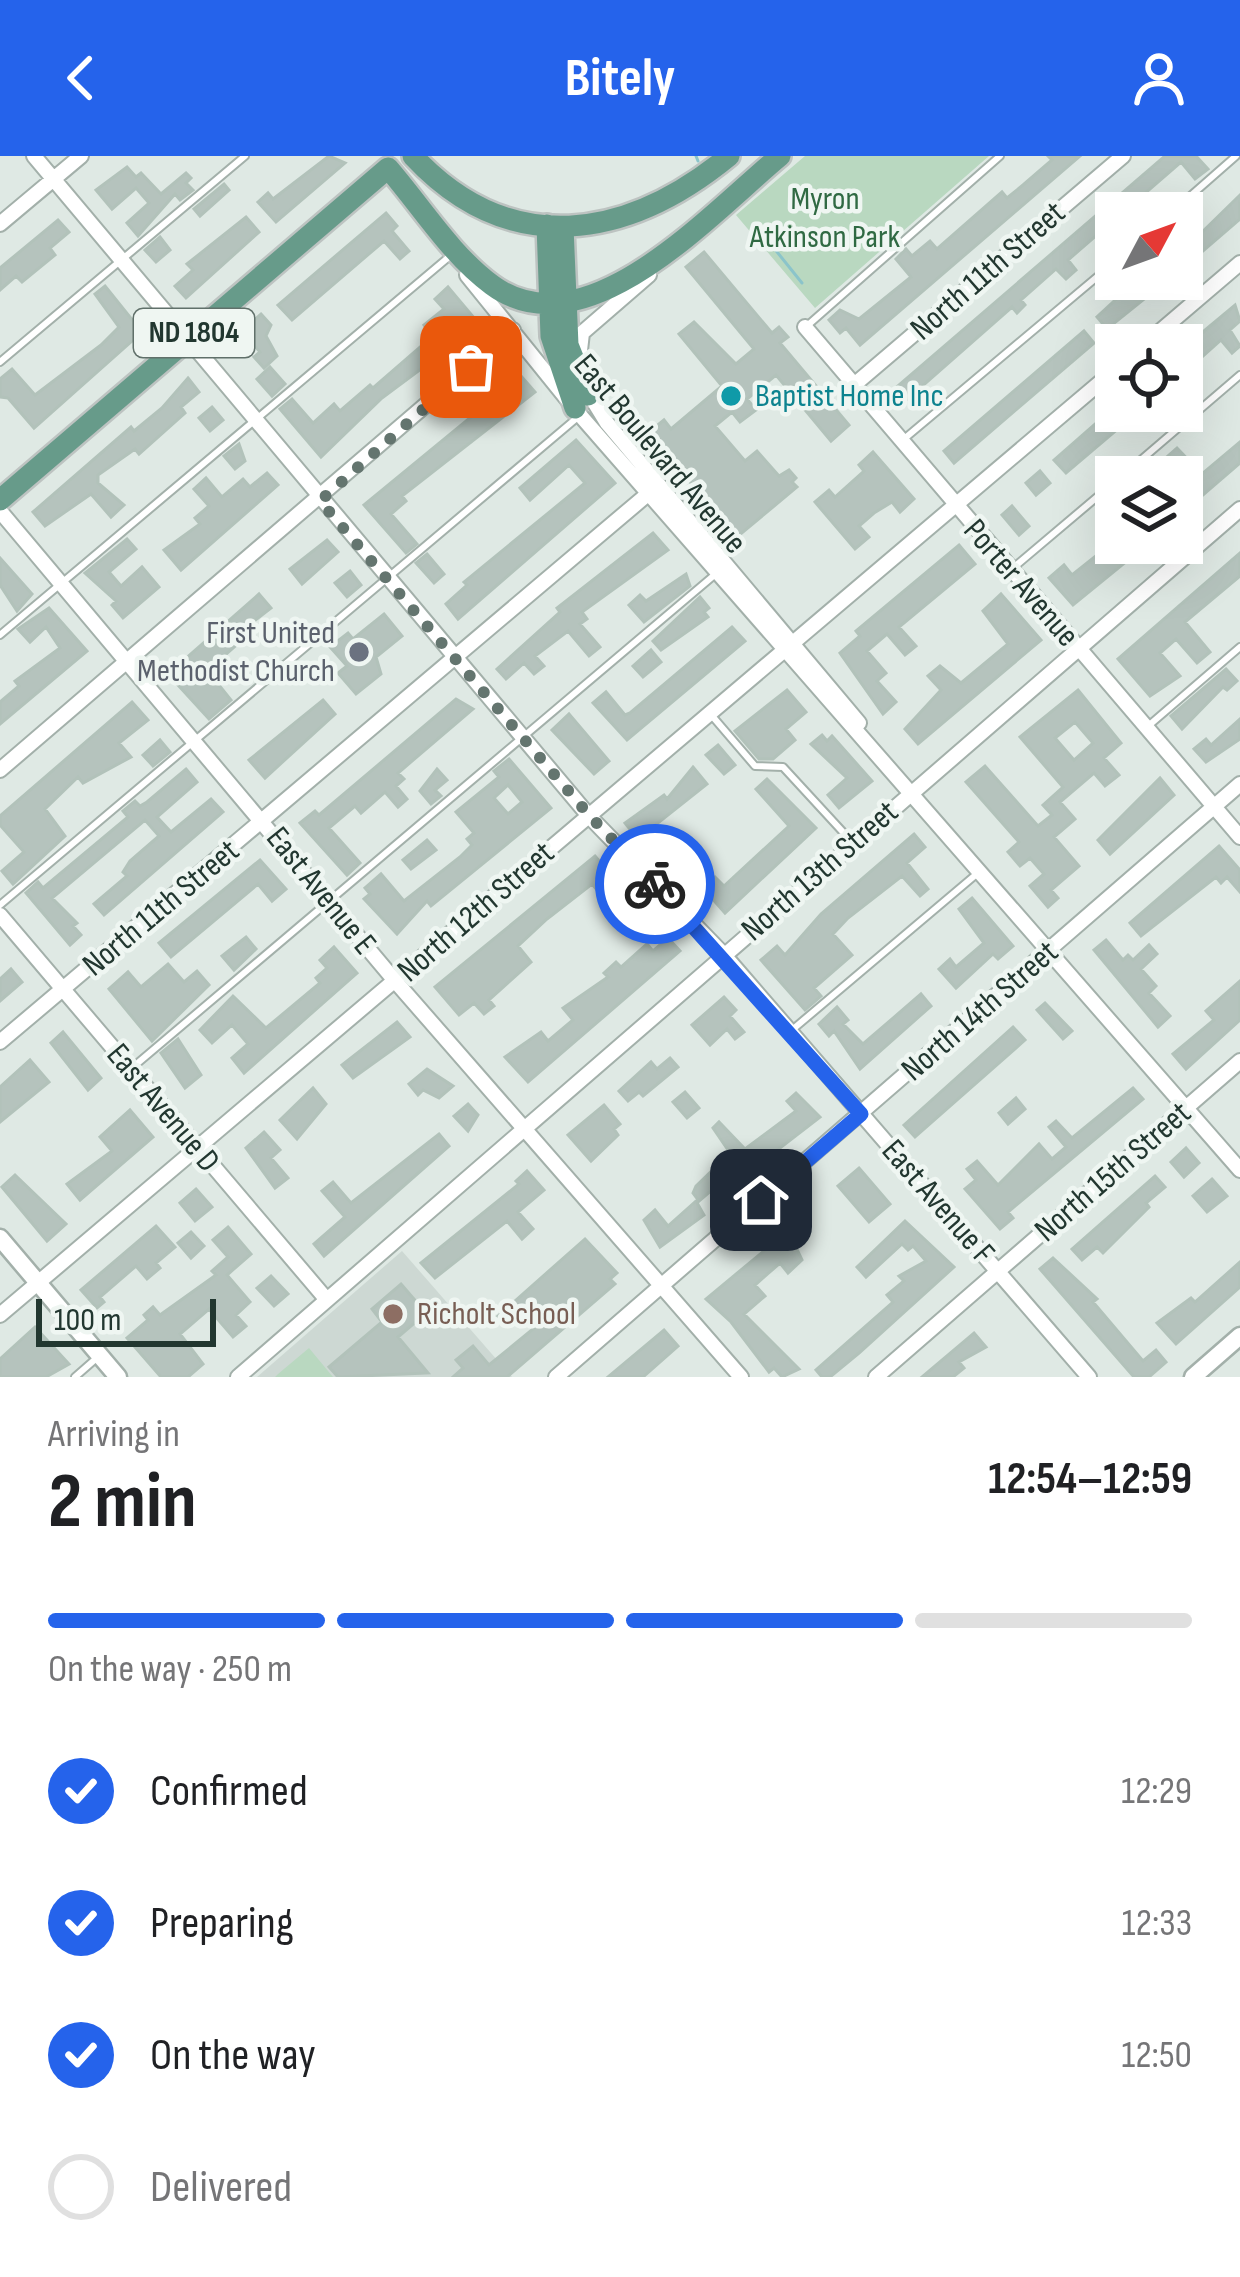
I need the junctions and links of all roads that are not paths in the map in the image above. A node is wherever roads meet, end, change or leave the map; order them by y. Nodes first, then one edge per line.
1 (34, 156) edge
2 (81, 156) edge
3 (244, 156) edge
4 (413, 156) edge
5 (729, 156) edge
6 (780, 156) edge
7 (1000, 156) edge
8 (1123, 156) edge
9 (1236, 156) edge
10 (388, 162) edge
11 (54, 178) junction
12 (1195, 192) edge
13 (726, 201) junction
14 (0, 224) edge
15 (555, 226) junction
16 (459, 256) junction
17 (122, 259) junction
18 (1240, 263) edge
19 (1095, 279) edge
20 (557, 305) junction
21 (1169, 324) edge
22 (805, 327) joint
23 (513, 330) junction
24 (188, 338) junction
25 (0, 362) edge
26 (1240, 375) edge
27 (854, 386) junction
28 (1095, 387) edge
29 (581, 406) junction
30 (255, 422) junction
31 (902, 441) junction
32 (1146, 456) edge
33 (649, 494) junction
34 (1095, 499) edge
35 (0, 500) edge
36 (320, 501) junction
37 (955, 507) junction
38 (1240, 508) edge
39 (0, 512) edge
40 (1010, 571) junction
41 (718, 572) junction
42 (389, 579) junction
43 (60, 584) junction
44 (0, 635) edge
45 (790, 647) junction
46 (1240, 647) edge
47 (1077, 650) junction
48 (455, 658) junction
49 (127, 662) junction
50 (710, 714) junction
51 (1146, 728) junction
52 (523, 737) junction
53 (195, 741) junction
54 (0, 770) edge
55 (1240, 784) edge
56 (913, 791) junction
57 (1214, 807) junction
58 (589, 815) junction
59 (264, 821) junction
60 (1240, 837) edge
61 (853, 843) junction
62 (982, 870) junction
63 (328, 901) junction
64 (0, 905) edge
65 (0, 915) edge
66 (1051, 950) junction
67 (724, 956) junction
68 (395, 982) junction
69 (63, 989) junction
70 (790, 1032) junction
71 (0, 1042) edge
72 (1240, 1061) edge
73 (130, 1069) junction
74 (1187, 1108) junction
75 (861, 1114) junction
76 (525, 1128) junction
77 (197, 1149) junction
78 (1240, 1169) edge
79 (0, 1238) edge
80 (997, 1271) junction
81 (38, 1283) junction
82 (661, 1286) junction
83 (327, 1300) junction
84 (0, 1315) edge
85 (1240, 1336) edge
86 (99, 1356) junction
87 (75, 1377) edge
88 (118, 1377) edge
89 (238, 1377) edge
90 (556, 1377) edge
91 (741, 1377) edge
92 (876, 1377) edge
93 (1088, 1377) edge
94 (1193, 1377) edge

1 - 11 street, East Avenue F
2 - 11 street
3 - 17 lane
4 - 15 main road
5 - 15 main road
6 - 13 main road
7 - 22 lane
8 - 27 street, North 11th Street
9 - 12 lane
10 - 16 main road, East Boulevard Avenue / ND 1804
10 - 24 main road, ND 1804
11 - 14 street
11 - 17 street, East Avenue F
13 - 20 main road
13 - 29 street, East Boulevard Avenue
15 - 20 main road
16 - 20 main road, ND 1804
16 - 23 street, East Boulevard Avenue
16 - 30 lane
17 - 24 street, East Avenue F
17 - 25 lane
18 - 21 street
19 - 31 lane
20 - 29 main road
22 - 27 street, Porter Avenue
23 - 29 street, East Boulevard Avenue
23 - 36 street
24 - 30 street, East Avenue F
24 - 35 main road, ND 1804
26 - 32 lane
27 - 31 street, Porter Avenue
28 - 37 street, North 12th Street
29 - 33 street, East Boulevard Avenue
29 - 42 lane
29 - 45 street, East Boulevard Avenue
30 - 36 street, East Avenue F
30 - 43 lane
31 - 37 street, Porter Avenue
33 - 41 street, East Boulevard Avenue
33 - 48 street, North 11th Street
34 - 40 lane
36 - 42 street, East Avenue F
36 - 49 street
37 - 40 street, Porter Avenue
37 - 45 street, North 12th Street
38 - 47 street, North 13th Street
39 - 43 street, East Avenue E
40 - 47 street, Porter Avenue
41 - 45 street, East Boulevard Avenue
41 - 52 lane
42 - 48 street, East Avenue F
42 - 53 lane
43 - 44 lane
43 - 49 street, East Avenue E
45 - 50 street, North 12th Street
45 - 56 street, East Boulevard Avenue
46 - 51 lane
47 - 51 street, Porter Avenue
47 - 56 street, North 13th Street
48 - 52 street, East Avenue F
48 - 59 street, North 11th Street
49 - 53 street, East Avenue E
49 - 54 street
50 - 58 street, North 12th Street
50 - 61 lane
51 - 57 street, Porter Avenue
52 - 58 street, East Avenue F
52 - 63 lane
53 - 59 street, East Avenue E
53 - 64 lane
55 - 57 street, North 14th Street
56 - 61 street, North 13th Street
56 - 62 street, East Boulevard Avenue
57 - 60 street, Porter Avenue
57 - 66 street, North 14th Street
58 - 67 street, East Avenue F
58 - 68 street, North 12th Street
59 - 63 street, East Avenue E
59 - 69 street, North 11th Street
61 - 67 street, North 13th Street
62 - 66 street, East Boulevard Avenue
62 - 70 lane
63 - 68 street, East Avenue E
63 - 73 lane
65 - 69 street, East Avenue D
66 - 74 street, East Boulevard Avenue
66 - 75 street, North 14th Street
67 - 70 street, East Avenue F
67 - 76 street, North 13th Street
68 - 76 street, East Avenue E
68 - 77 street, North 12th Street
69 - 71 street, North 11th Street
69 - 73 street, East Avenue D
70 - 75 street, East Avenue F
72 - 74 street, North 15th Street
73 - 77 street, East Avenue D
74 - 78 street, East Boulevard Avenue
74 - 80 street, North 15th Street
75 - 80 street, East Avenue F
75 - 82 street, North 14th Street
76 - 82 street, East Avenue E
76 - 83 street, North 13th Street
77 - 81 street, North 12th Street
77 - 83 street, East Avenue D
79 - 81 street
80 - 92 street, North 15th Street
80 - 93 street, East Avenue F
81 - 84 street, North 12th Street
81 - 86 street
82 - 90 street, North 14th Street
82 - 91 street, East Avenue E
83 - 89 street, North 13th Street
85 - 94 street
86 - 87 lane
86 - 88 street

